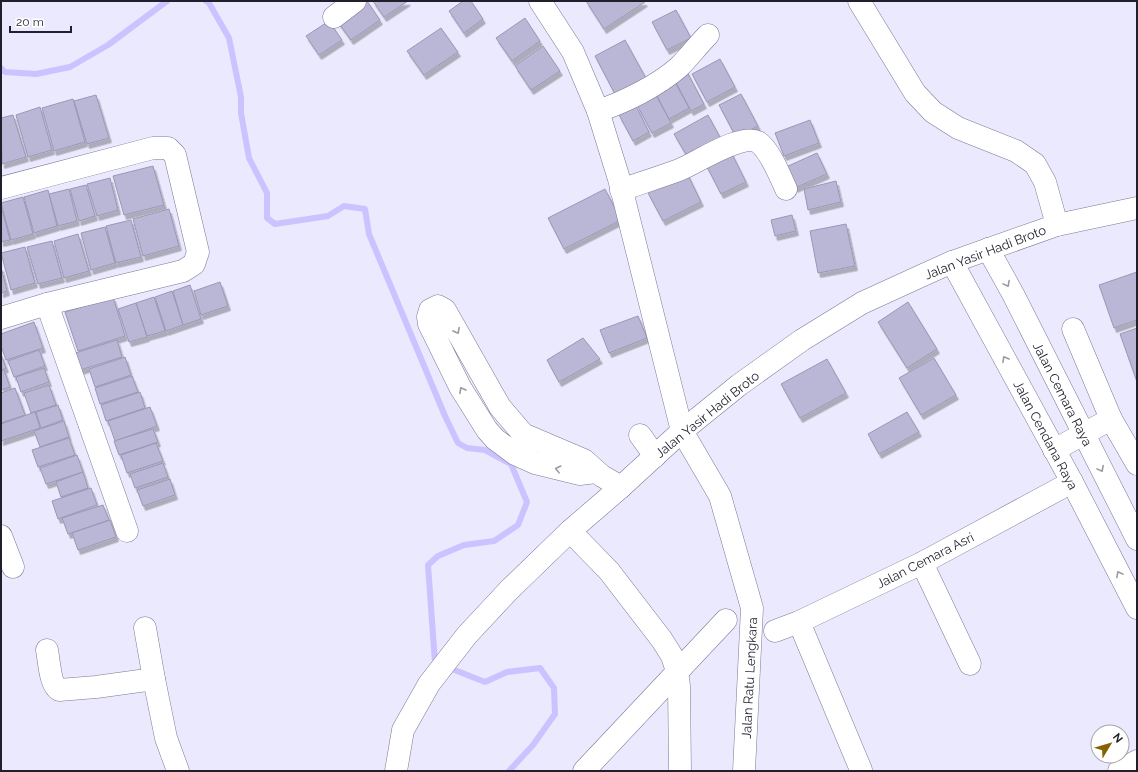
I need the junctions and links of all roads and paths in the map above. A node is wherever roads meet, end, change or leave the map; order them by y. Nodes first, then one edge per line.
1 (355, 1) edge
2 (540, 1) edge
3 (859, 1) edge
4 (334, 18) dead end
5 (708, 35) dead end
6 (598, 111) junction
7 (1, 188) edge
8 (786, 189) dead end
9 (621, 190) junction
10 (1137, 208) edge
11 (1057, 225) junction
12 (988, 249) junction
13 (952, 262) junction
14 (47, 304) junction
15 (1, 318) edge
16 (1073, 328) dead end
17 (1059, 387) junction
18 (1035, 413) junction
19 (1111, 419) junction
20 (682, 431) junction
21 (1083, 434) junction
22 (640, 436) dead end
23 (1054, 450) junction
24 (655, 456) junction
25 (1137, 464) edge
26 (596, 472) junction
27 (1072, 482) junction
28 (621, 487) junction
29 (1124, 513) junction
30 (1095, 529) junction
31 (127, 531) dead end
32 (570, 531) junction
33 (1, 536) edge
34 (1137, 539) edge
35 (922, 563) junction
36 (13, 566) dead end
37 (1137, 608) edge
38 (726, 620) dead end
39 (799, 622) junction
40 (145, 628) dead end
41 (775, 632) dead end
42 (47, 650) dead end
43 (970, 664) dead end
44 (677, 671) junction
45 (154, 679) junction
46 (1137, 761) edge
47 (861, 770) edge
48 (178, 771) edge
49 (396, 771) edge
50 (584, 771) edge
51 (680, 771) edge
52 (744, 771) edge
53 (1118, 771) edge

1 - 4 street
2 - 6 street, Jalan Ratu Lengkara
3 - 11 street
5 - 6 street
6 - 9 street, Jalan Ratu Lengkara
7 - 14 street
8 - 9 street
9 - 20 street, Jalan Ratu Lengkara
10 - 11 street, Jalan Yasir Hadi Broto
11 - 12 street, Jalan Yasir Hadi Broto
12 - 13 street, Jalan Yasir Hadi Broto
12 -> 17 street, Jalan Cemara Raya
18 -> 13 street, Jalan Cendana Raya
13 - 20 street, Jalan Yasir Hadi Broto
14 - 15 street
14 - 31 street
16 - 19 street
17 - 18 street
17 - 21 street, Jalan Cemara Raya
18 - 23 street, Jalan Cendana Raya
19 - 21 street
19 - 25 street
20 - 24 street, Jalan Yasir Hadi Broto
20 - 52 street, Jalan Ratu Lengkara
21 - 23 street
21 -> 29 street, Jalan Cemara Raya
22 - 24 street
23 - 27 street, Jalan Cendana Raya
24 - 28 street, Jalan Yasir Hadi Broto
26 -> 26 street
26 - 28 street
27 - 30 street, Jalan Cendana Raya
27 - 35 street, Jalan Cemara Asri
28 - 32 street, Jalan Yasir Hadi Broto
29 - 30 street
29 - 34 street, Jalan Cemara Raya
37 -> 30 street, Jalan Cendana Raya
32 - 44 street
32 - 49 street, Jalan Yasir Hadi Broto
33 - 36 street
35 - 39 street, Jalan Cemara Asri
35 - 43 street
38 - 44 street
39 - 41 street, Jalan Cemara Asri
39 - 47 street
40 - 45 street
42 - 45 street
44 - 50 street
44 - 51 street
45 - 48 street
46 - 53 street

